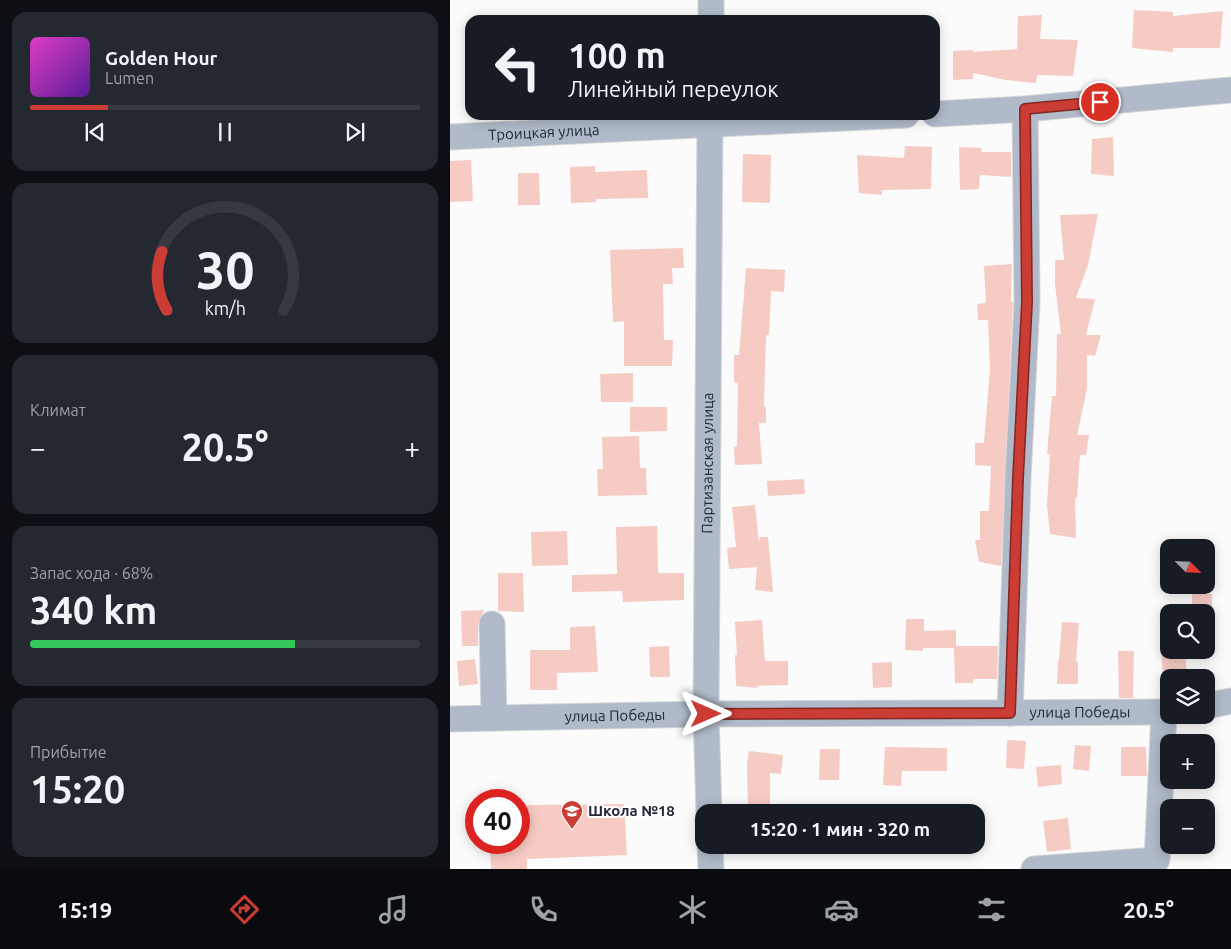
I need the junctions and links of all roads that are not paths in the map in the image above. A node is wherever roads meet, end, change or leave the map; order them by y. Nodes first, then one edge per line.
1 (711, 0) edge
2 (711, 15) edge
3 (1231, 90) edge
4 (1025, 109) junction
5 (940, 114) edge
6 (709, 120) edge
7 (450, 137) edge
8 (492, 624) dead end
9 (1231, 701) edge
10 (1215, 704) edge
11 (1010, 713) junction
12 (1160, 713) edge
13 (706, 714) junction
14 (494, 718) junction
15 (450, 719) edge
16 (1165, 724) edge
17 (709, 804) edge
18 (710, 854) edge
19 (711, 869) edge
20 (1034, 869) edge

1 - 2 street
3 - 4 street
4 - 5 street
4 - 11 street
6 - 7 street, Троицкая улица
6 - 13 street, Партизанская улица
8 - 14 street
9 - 10 street
11 - 12 street, улица Победы
11 - 13 street, улица Победы
13 - 14 street, улица Победы
13 - 17 street, Партизанская улица
14 - 15 street, улица Победы
16 - 20 street
18 - 19 street

